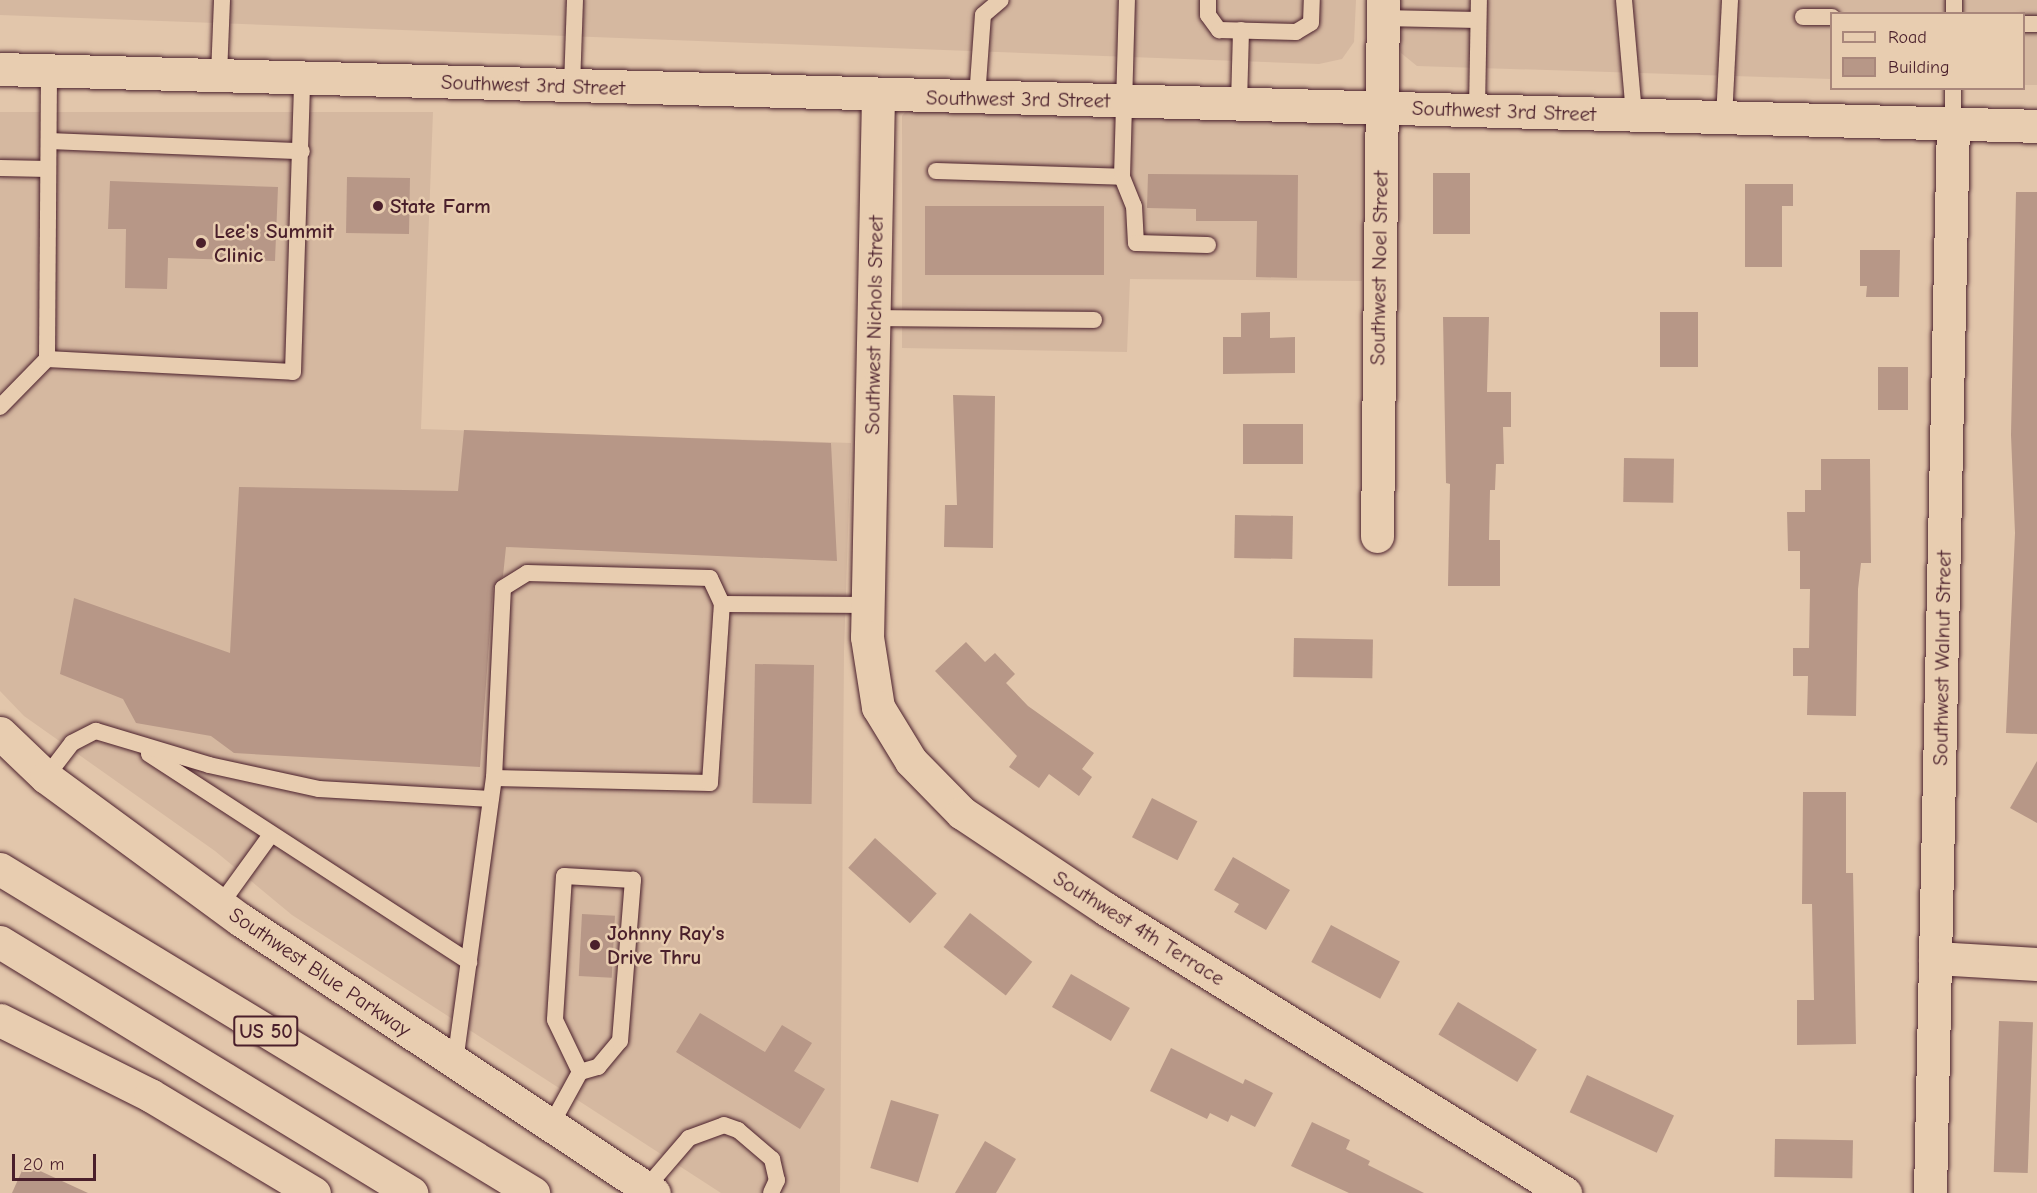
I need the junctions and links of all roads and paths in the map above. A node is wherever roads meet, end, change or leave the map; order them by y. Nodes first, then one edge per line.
1 (222, 0) edge
2 (575, 0) edge
3 (1001, 0) edge
4 (1127, 0) edge
5 (1208, 0) edge
6 (1312, 0) edge
7 (1479, 0) edge
8 (1624, 0) edge
9 (1730, 0) edge
10 (1383, 9) edge
11 (1803, 16) dead end
12 (1830, 17) edge
13 (1478, 20) junction
14 (1241, 30) junction
15 (0, 69) edge
16 (50, 70) junction
17 (219, 75) junction
18 (302, 78) junction
19 (572, 86) junction
20 (1953, 90) edge
21 (879, 96) junction
22 (977, 98) junction
23 (1123, 101) junction
24 (1239, 104) junction
25 (1381, 106) junction
26 (1477, 110) junction
27 (1634, 115) junction
28 (1724, 119) junction
29 (1953, 124) junction
30 (2037, 126) edge
31 (48, 141) junction
32 (302, 151) junction
33 (0, 168) edge
34 (48, 169) junction
35 (936, 171) dead end
36 (1122, 177) junction
37 (1208, 245) dead end
38 (875, 318) junction
39 (1094, 320) dead end
40 (47, 359) junction
41 (0, 407) edge
42 (1377, 536) dead end
43 (870, 553) joint
44 (722, 604) junction
45 (868, 605) junction
46 (96, 731) junction
47 (0, 733) edge
48 (46, 777) junction
49 (494, 778) junction
50 (491, 799) junction
51 (270, 836) junction
52 (6, 870) edge
53 (220, 905) junction
54 (0, 942) edge
55 (1935, 958) junction
56 (469, 962) junction
57 (2037, 964) edge
58 (0, 1020) edge
59 (455, 1062) junction
60 (580, 1072) junction
61 (551, 1125) junction
62 (650, 1190) edge
63 (314, 1193) edge
64 (411, 1193) edge
65 (533, 1193) edge
66 (771, 1193) edge
67 (1565, 1193) edge
68 (1930, 1193) edge

1 - 17 lane
2 - 19 lane
3 - 22 lane
4 - 23 lane
5 - 14 lane
6 - 14 lane
7 - 13 lane
8 - 27 lane
9 - 28 lane
10 - 13 lane
10 - 25 main road, Southwest Noel Street
11 - 12 lane
13 - 26 lane
14 - 24 lane
15 - 16 main road, Southwest 3rd Street
16 - 17 main road, Southwest 3rd Street
16 - 31 lane
17 - 18 main road, Southwest 3rd Street
18 - 19 main road, Southwest 3rd Street
18 - 32 lane
19 - 21 main road, Southwest 3rd Street
20 - 29 lane
21 - 22 main road, Southwest 3rd Street
21 - 38 main road, Southwest Nichols Street
22 - 23 main road, Southwest 3rd Street
23 - 24 main road, Southwest 3rd Street
23 - 36 lane
24 - 25 main road, Southwest 3rd Street
25 - 26 main road, Southwest 3rd Street
25 - 42 main road, Southwest Noel Street
26 - 27 main road, Southwest 3rd Street
27 - 28 main road, Southwest 3rd Street
28 - 29 main road, Southwest 3rd Street
29 - 30 main road, Southwest 3rd Street
29 - 55 main road, Southwest Walnut Street
31 - 32 lane
31 - 34 lane
32 - 40 lane
33 - 34 lane
34 - 40 lane
35 - 36 lane
36 - 37 lane
38 - 39 lane
38 - 43 main road, Southwest Nichols Street
40 - 41 lane
43 - 45 main road, Southwest 4th Terrace
44 - 45 lane
44 - 49 lane
44 - 49 lane
45 - 67 main road, Southwest 4th Terrace
46 - 48 lane
46 - 50 lane
46 - 51 lane
47 - 48 main road, Southwest Blue Parkway
48 - 53 main road, Southwest Blue Parkway
49 - 50 lane
50 - 56 lane
51 - 53 lane
51 - 56 lane
52 - 65 main road, US 50
53 - 59 main road, Southwest Blue Parkway
54 - 64 main road, US 50
55 - 57 main road
55 - 68 main road, Southwest Walnut Street
56 - 59 lane
58 - 63 main road
59 - 61 main road, Southwest Blue Parkway
60 - 60 lane
60 - 61 lane
61 - 62 main road, Southwest Blue Parkway
62 - 66 lane

